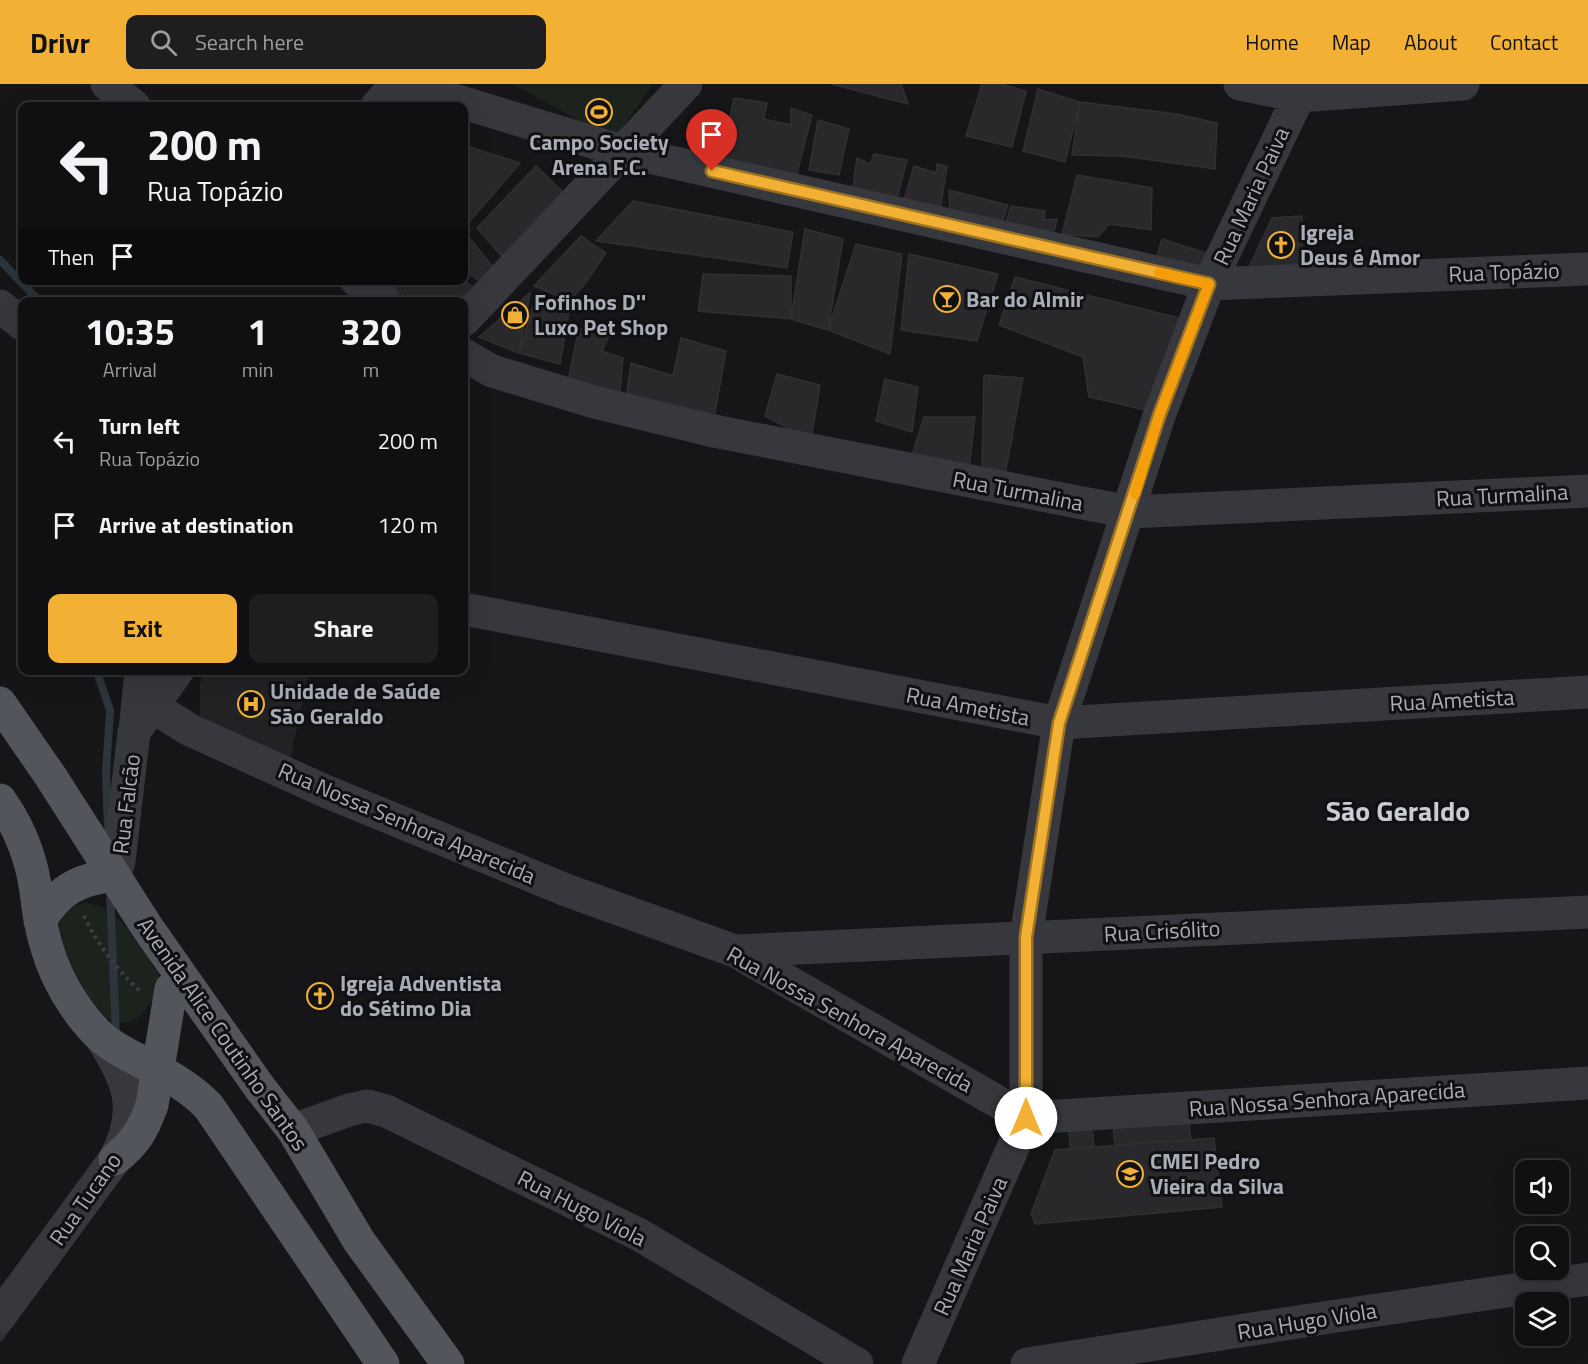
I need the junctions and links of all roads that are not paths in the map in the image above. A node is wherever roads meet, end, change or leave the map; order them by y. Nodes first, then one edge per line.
1 (107, 84) edge
2 (396, 84) edge
3 (401, 84) edge
4 (686, 84) edge
5 (1240, 84) edge
6 (1463, 84) edge
7 (1299, 96) junction
8 (129, 102) edge
9 (380, 102) edge
10 (460, 102) edge
11 (468, 104) edge
12 (622, 151) junction
13 (1588, 269) edge
14 (1209, 284) junction
15 (363, 285) edge
16 (378, 297) edge
17 (0, 306) edge
18 (468, 316) edge
19 (18, 321) edge
20 (468, 357) edge
21 (1588, 491) edge
22 (1129, 512) junction
23 (468, 610) edge
24 (141, 675) edge
25 (175, 675) edge
26 (1588, 692) edge
27 (0, 703) edge
28 (144, 720) junction
29 (1059, 723) junction
30 (4, 817) edge
31 (115, 876) junction
32 (1588, 912) edge
33 (40, 921) junction
34 (1026, 937) junction
35 (735, 951) junction
36 (170, 990) junction
37 (101, 1037) junction
38 (159, 1069) junction
39 (1588, 1083) edge
40 (209, 1107) junction
41 (1026, 1118) junction
42 (293, 1130) junction
43 (140, 1134) junction
44 (115, 1160) junction
45 (1588, 1280) edge
46 (0, 1316) edge
47 (383, 1364) edge
48 (448, 1364) edge
49 (856, 1364) edge
50 (918, 1364) edge
51 (1027, 1364) edge

1 - 8 street
2 - 9 street
3 - 10 street, Rua Topázio
4 - 12 street
5 - 7 street
6 - 7 street
7 - 14 street, Rua Maria Paiva
11 - 12 street, Rua Topázio
12 - 14 street, Rua Topázio
12 - 18 street
13 - 14 street, Rua Topázio
14 - 22 street, Rua Maria Paiva
15 - 16 street
17 - 19 street
20 - 22 street, Rua Turmalina
21 - 22 street, Rua Turmalina
22 - 29 street, Rua Maria Paiva
23 - 29 street, Rua Ametista
24 - 28 street, Rua Falcão
25 - 28 street
26 - 29 street, Rua Ametista
27 - 31 main road, Avenida Alice Coutinho Santos
28 - 31 street, Rua Falcão
28 - 35 street, Rua Nossa Senhora Aparecida
29 - 34 street, Rua Maria Paiva
30 - 33 main road
31 - 33 main road
31 - 36 main road, Avenida Alice Coutinho Santos
32 - 34 street, Rua Crisólito
33 - 37 main road
34 - 35 street, Rua Crisólito
34 - 41 street, Rua Maria Paiva
35 - 41 street, Rua Nossa Senhora Aparecida
36 - 37 main road
36 - 38 main road
36 - 42 main road, Avenida Alice Coutinho Santos
37 - 38 main road
37 - 44 street, Rua Tucano
38 - 40 main road
38 - 43 main road
39 - 41 street, Rua Nossa Senhora Aparecida
40 - 43 main road
40 - 47 main road
41 - 50 street, Rua Maria Paiva
42 - 48 main road, Avenida Alice Coutinho Santos
42 - 49 street, Rua Hugo Viola
43 - 44 main road
44 - 46 street, Rua Tucano
45 - 51 street, Rua Hugo Viola

